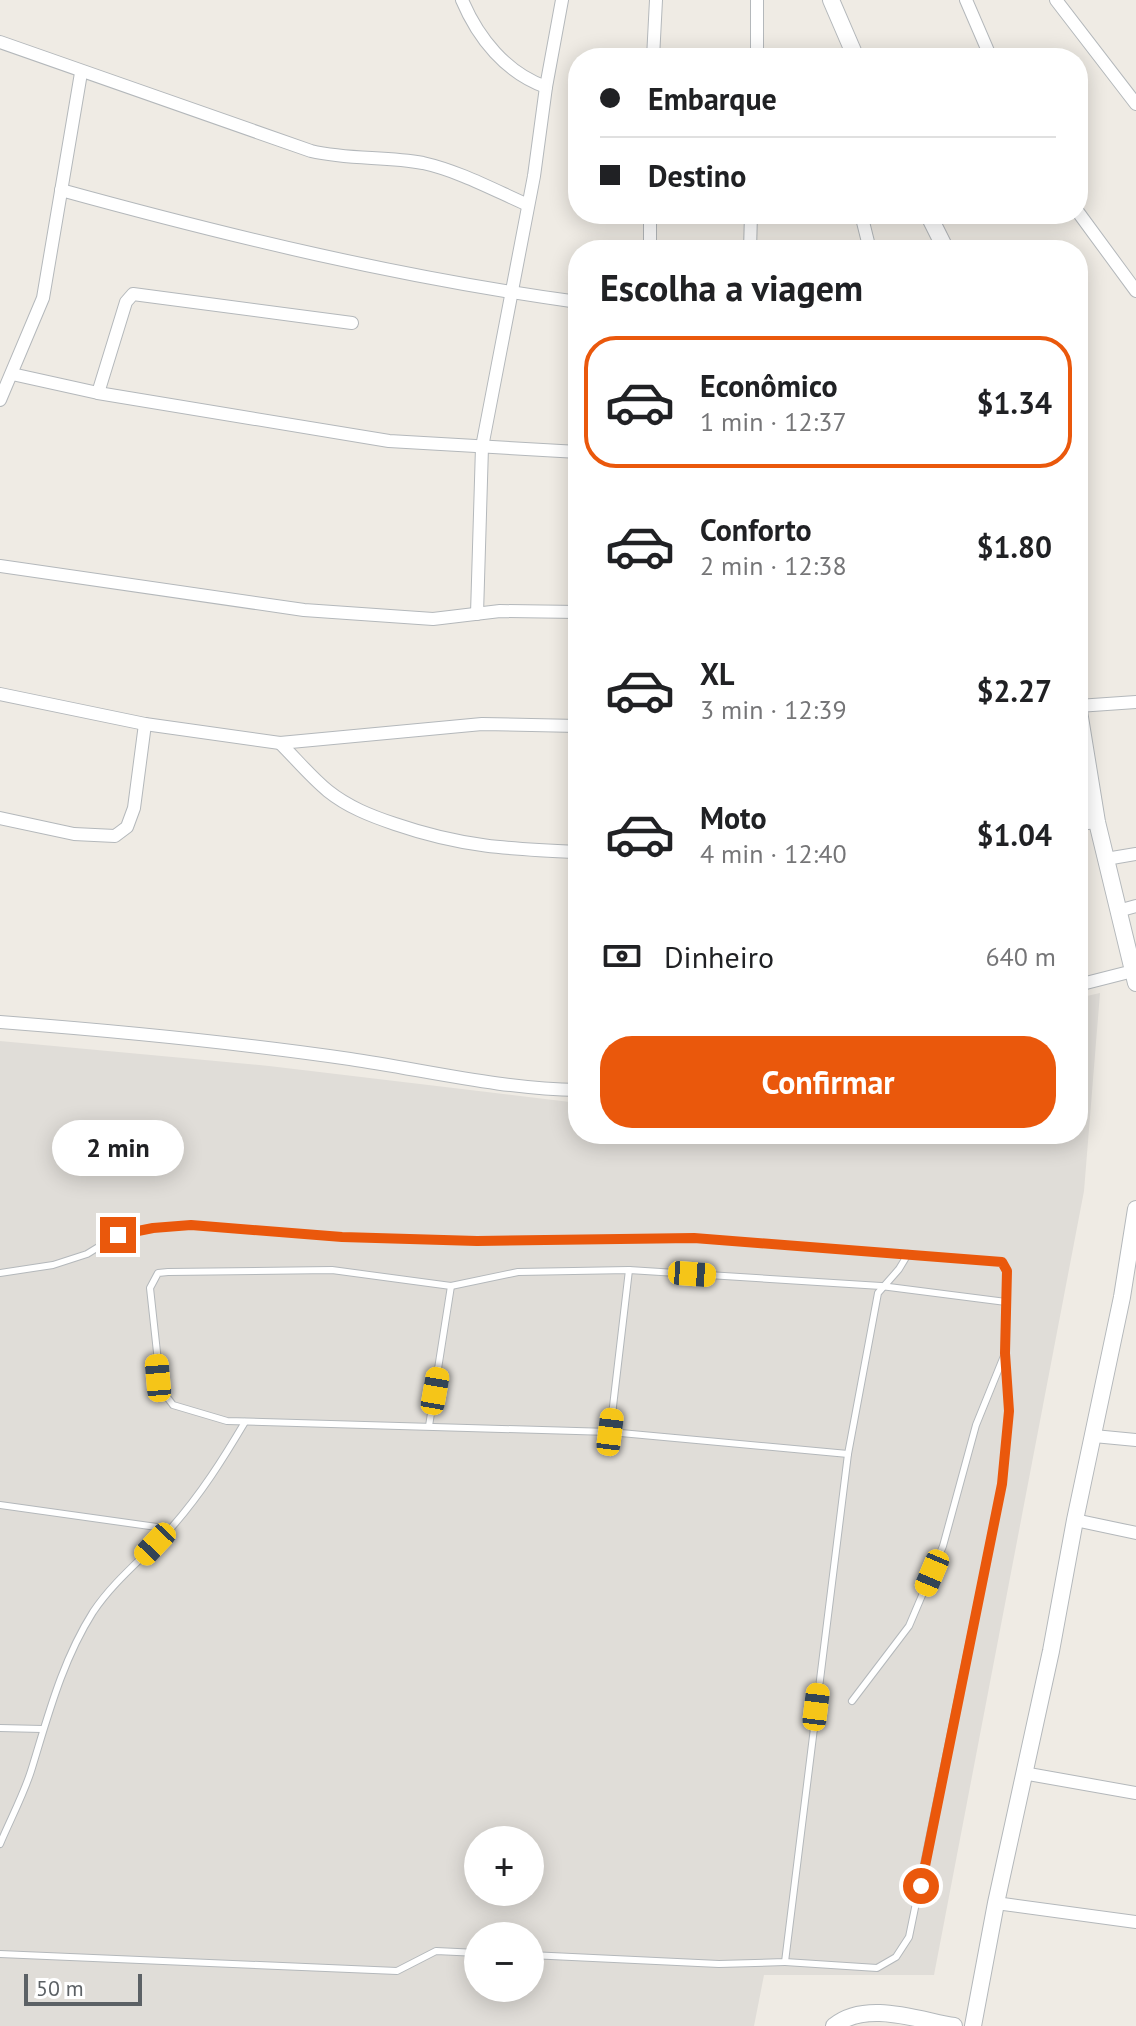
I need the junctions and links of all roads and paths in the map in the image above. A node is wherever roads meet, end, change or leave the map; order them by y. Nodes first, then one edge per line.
1 (462, 0) edge
2 (562, 0) edge
3 (656, 0) edge
4 (757, 0) edge
5 (831, 0) edge
6 (966, 0) edge
7 (1056, 0) edge
8 (0, 42) edge
9 (654, 48) edge
10 (757, 48) edge
11 (852, 48) edge
12 (987, 48) edge
13 (81, 73) junction
14 (546, 87) junction
15 (1136, 104) edge
16 (61, 190) junction
17 (528, 205) junction
18 (1087, 224) edge
19 (1136, 291) edge
20 (512, 293) junction
21 (568, 301) edge
22 (352, 323) dead end
23 (12, 374) junction
24 (98, 393) junction
25 (0, 400) edge
26 (482, 447) junction
27 (568, 451) edge
28 (0, 566) edge
29 (568, 612) edge
30 (477, 614) junction
31 (0, 694) edge
32 (1136, 702) edge
33 (1088, 705) edge
34 (145, 724) junction
35 (568, 726) edge
36 (280, 743) junction
37 (1088, 767) edge
38 (0, 818) edge
39 (1097, 822) junction
40 (1088, 823) edge
41 (568, 852) edge
42 (1136, 854) edge
43 (1107, 865) junction
44 (1116, 903) junction
45 (1136, 906) edge
46 (1134, 977) edge
47 (1088, 984) edge
48 (0, 1022) edge
49 (568, 1089) edge
50 (1136, 1209) edge
51 (908, 1254) junction
52 (629, 1270) junction
53 (0, 1273) edge
54 (451, 1286) junction
55 (881, 1286) junction
56 (1129, 1298) edge
57 (1006, 1302) junction
58 (1005, 1353) junction
59 (245, 1422) junction
60 (429, 1426) junction
61 (610, 1432) junction
62 (1094, 1436) junction
63 (1136, 1440) edge
64 (848, 1454) junction
65 (0, 1505) edge
66 (1075, 1520) junction
67 (171, 1529) junction
68 (1136, 1533) edge
69 (852, 1701) dead end
70 (0, 1728) edge
71 (42, 1729) junction
72 (1023, 1773) junction
73 (1136, 1793) edge
74 (1, 1841) edge
75 (996, 1903) junction
76 (1136, 1922) edge
77 (464, 1952) edge
78 (0, 1954) edge
79 (544, 1956) edge
80 (785, 1962) junction
81 (834, 2026) edge
82 (954, 2026) edge
83 (973, 2026) edge

1 - 14 street
2 - 14 street
3 - 9 street
4 - 10 street
5 - 11 street
6 - 12 street
7 - 15 street
8 - 13 street
13 - 16 street
13 - 17 street
14 - 17 street
16 - 20 street
16 - 23 street
17 - 20 street
18 - 19 street
20 - 21 street
20 - 26 street
22 - 24 street
23 - 24 street
23 - 25 street
24 - 26 street
26 - 27 street
26 - 30 street
28 - 30 street
29 - 30 street
31 - 34 street
32 - 33 street
34 - 36 street
34 - 38 street
35 - 36 street
36 - 41 street
37 - 39 street
39 - 40 street
39 - 43 street
42 - 43 street
43 - 44 street
44 - 45 street
44 - 46 street
46 - 47 street
48 - 49 street
50 - 56 street
51 - 53 lane
51 - 55 lane
51 - 57 lane
52 - 54 lane
52 - 55 lane
52 - 61 lane
54 - 59 lane
54 - 60 lane
55 - 57 lane
55 - 64 lane
56 - 62 street
57 - 58 lane
58 - 69 lane
58 - 80 lane
59 - 60 lane
59 - 67 lane
60 - 61 lane
61 - 64 lane
62 - 63 street
62 - 66 street
64 - 80 lane
65 - 67 lane
66 - 68 street
66 - 72 street
67 - 71 lane
70 - 71 lane
71 - 74 lane
72 - 73 street
72 - 75 street
75 - 76 street
75 - 83 street
77 - 78 lane
79 - 80 lane
81 - 82 street

